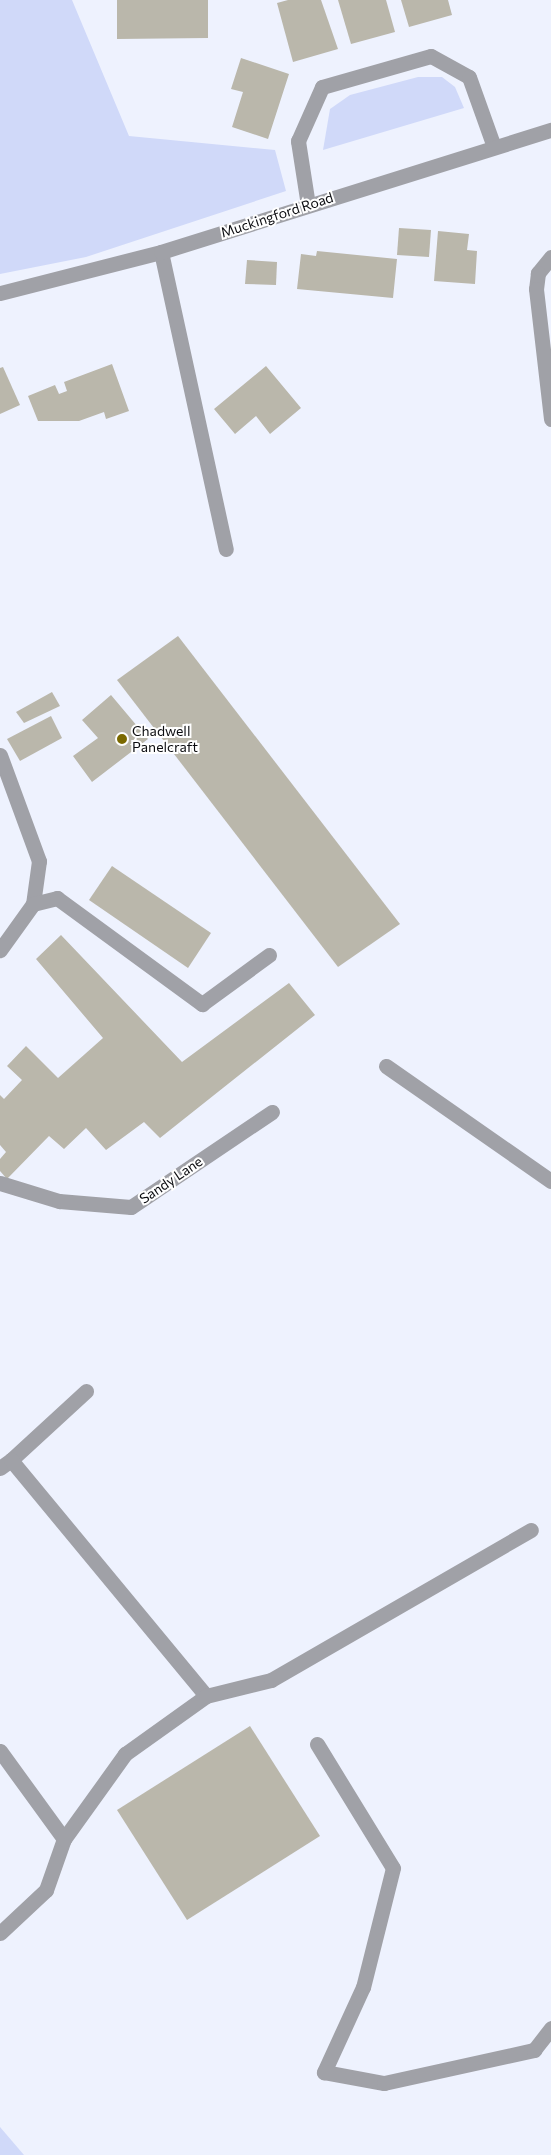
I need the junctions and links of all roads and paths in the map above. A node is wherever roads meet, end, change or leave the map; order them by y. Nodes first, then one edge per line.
1 (551, 130) edge
2 (494, 147) junction
3 (308, 205) junction
4 (161, 252) junction
5 (551, 257) edge
6 (0, 293) edge
7 (551, 419) edge
8 (226, 549) dead end
9 (0, 755) edge
10 (33, 904) junction
11 (0, 950) edge
12 (269, 955) dead end
13 (386, 1066) dead end
14 (272, 1112) dead end
15 (551, 1181) edge
16 (0, 1183) edge
17 (86, 1391) dead end
18 (6, 1464) edge
19 (530, 1530) dead end
20 (206, 1696) junction
21 (317, 1744) dead end
22 (0, 1751) edge
23 (64, 1839) junction
24 (0, 1933) edge
25 (551, 2028) edge

1 - 2 street, Muckingford Road
2 - 3 street, Muckingford Road
2 - 3 street
3 - 4 street, Muckingford Road
4 - 6 street, Muckingford Road
4 - 8 street
5 - 7 street
9 - 10 street
10 - 11 street
10 - 12 street
13 - 15 street
14 - 16 street, Sandy Lane
17 - 18 street
18 - 20 street
19 - 20 street
20 - 23 street
21 - 25 street
22 - 23 street
23 - 24 street

